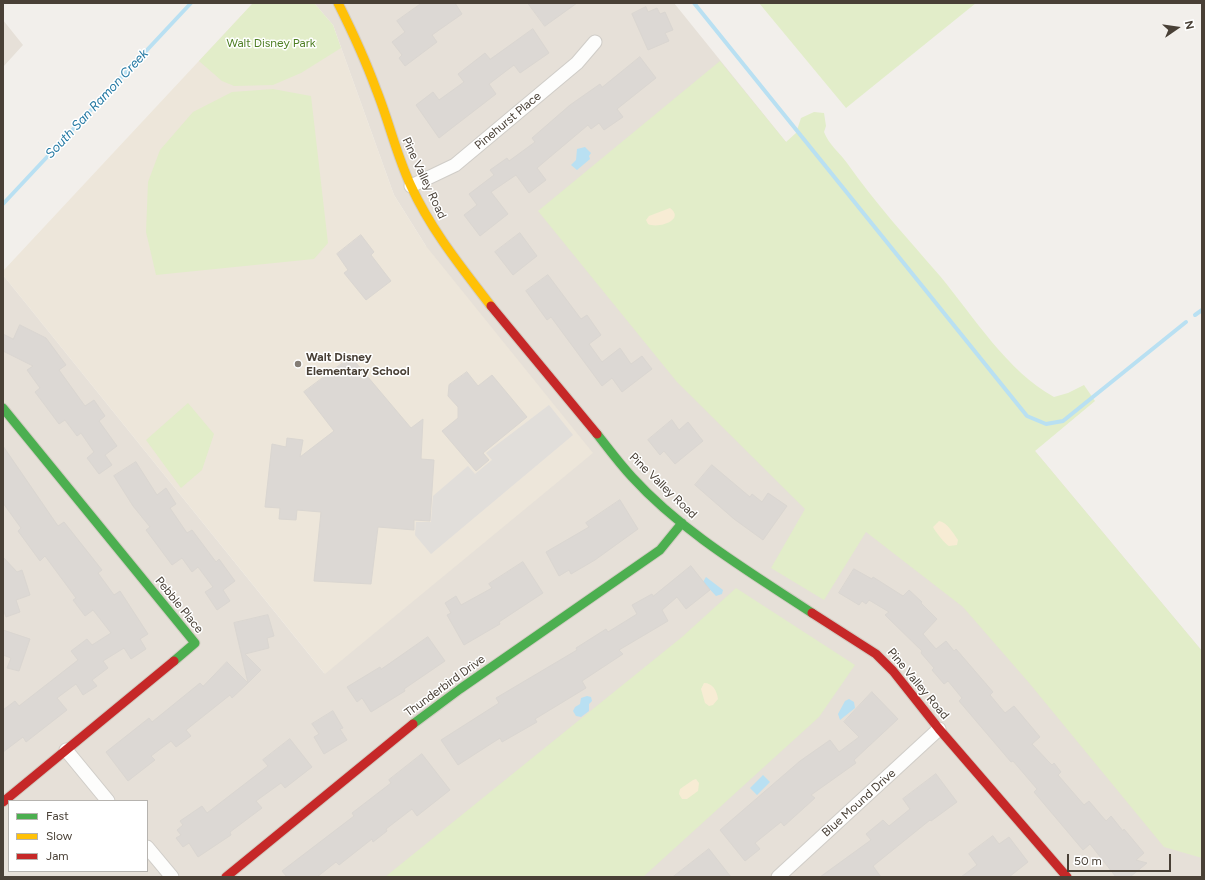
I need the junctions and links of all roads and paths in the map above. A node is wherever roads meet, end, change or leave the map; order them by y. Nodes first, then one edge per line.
1 (341, 4) edge
2 (595, 42) dead end
3 (411, 186) junction
4 (3, 408) edge
5 (682, 523) junction
6 (939, 729) junction
7 (66, 750) junction
8 (107, 800) edge
9 (3, 802) edge
10 (148, 849) edge
11 (1060, 875) edge
12 (172, 877) edge
13 (226, 877) edge
14 (778, 877) edge

1 - 3 street, Pine Valley Road
2 - 3 street, Pinehurst Place
3 - 5 street, Pine Valley Road
4 - 7 street, Pebble Place
5 - 6 street, Pine Valley Road
5 - 13 street, Thunderbird Drive
6 - 11 street, Pine Valley Road
6 - 14 street, Blue Mound Drive
7 - 8 street
7 - 9 street, Pebble Place
10 - 12 street

